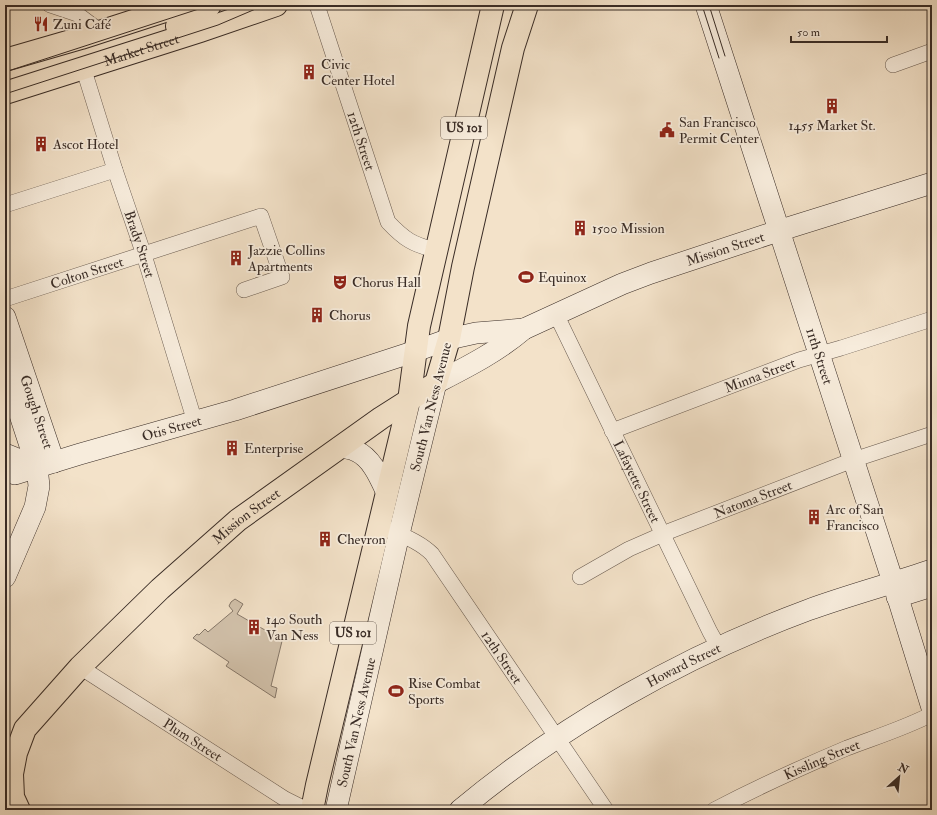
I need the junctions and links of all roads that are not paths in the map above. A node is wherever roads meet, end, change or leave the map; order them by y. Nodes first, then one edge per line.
1 (50, 5) edge
2 (183, 5) edge
3 (210, 5) edge
4 (276, 5) edge
5 (316, 5) edge
6 (493, 5) edge
7 (527, 5) edge
8 (706, 5) edge
9 (101, 32) junction
10 (81, 38) junction
11 (932, 51) edge
12 (5, 60) edge
13 (893, 64) dead end
14 (83, 67) junction
15 (5, 70) edge
16 (5, 82) edge
17 (5, 93) edge
18 (115, 170) junction
19 (932, 183) edge
20 (5, 205) edge
21 (778, 231) junction
22 (436, 250) junction
23 (144, 255) junction
24 (244, 290) dead end
25 (5, 299) edge
26 (556, 314) junction
27 (5, 317) edge
28 (932, 319) edge
29 (524, 329) junction
30 (449, 339) junction
31 (416, 351) junction
32 (818, 354) junction
33 (5, 369) edge
34 (436, 384) junction
35 (409, 401) junction
36 (195, 422) junction
37 (612, 431) junction
38 (932, 434) edge
39 (340, 447) junction
40 (5, 454) edge
41 (853, 460) junction
42 (46, 465) junction
43 (5, 470) edge
44 (387, 493) junction
45 (378, 527) junction
46 (399, 534) junction
47 (663, 534) junction
48 (932, 558) edge
49 (932, 570) edge
50 (580, 576) dead end
51 (5, 577) edge
52 (893, 583) junction
53 (932, 586) edge
54 (719, 648) junction
55 (80, 667) junction
56 (932, 708) edge
57 (932, 714) edge
58 (25, 729) junction
59 (557, 738) junction
60 (328, 740) junction
61 (5, 749) edge
62 (317, 786) junction
63 (341, 789) junction
64 (19, 810) edge
65 (307, 810) edge
66 (312, 810) edge
67 (324, 810) edge
68 (336, 810) edge
69 (460, 810) edge
70 (606, 810) edge
71 (714, 810) edge

1 - 9 street
2 - 9 main road, Market Street
3 - 16 main road, Market Street
4 - 14 main road, Market Street
5 - 22 street, 12th Street
6 - 22 main road, South Van Ness Avenue / US 101
7 - 30 main road, South Van Ness Avenue / US 101
8 - 21 main road, 11th Street
9 - 10 main road, Market Street
10 - 12 main road, Market Street
10 - 15 main road, Market Street
11 - 13 street
14 - 17 main road, Market Street
14 - 18 street, Brady Street
18 - 20 street
18 - 23 street, Brady Street
19 - 21 main road, Mission Street
21 - 26 main road, Mission Street
21 - 32 main road, 11th Street
22 - 31 main road, South Van Ness Avenue / US 101
23 - 24 street, Colton Street
23 - 25 street, Colton Street
23 - 36 street, Brady Street
26 - 29 main road, Mission Street
26 - 37 street, Lafayette Street
27 - 42 main road, Gough Street
28 - 32 street, Minna Street
29 - 30 main road, Mission Street
29 - 34 main road, Mission Street
30 - 31 main road, Mission Street
30 - 34 main road, South Van Ness Avenue / US 101
31 - 35 main road, South Van Ness Avenue / US 101
31 - 36 main road, Otis Street
32 - 37 street, Minna Street
32 - 41 main road, 11th Street
33 - 42 main road, Gough Street
34 - 35 main road, Mission Street
34 - 46 main road, South Van Ness Avenue
35 - 39 main road, Mission Street
35 - 44 main road, South Van Ness Avenue / US 101
36 - 42 main road, Otis Street
37 - 47 street, Lafayette Street
38 - 41 street, Natoma Street
39 - 44 main road
39 - 55 main road, Mission Street
40 - 42 main road
41 - 47 street, Natoma Street
41 - 52 main road, 11th Street
42 - 43 main road, Otis Street
42 - 51 main road
44 - 45 main road, South Van Ness Avenue / US 101
45 - 46 street, 12th Street
45 - 60 main road, South Van Ness Avenue / US 101
46 - 59 street, 12th Street
46 - 63 main road, South Van Ness Avenue
47 - 50 street, Natoma Street
47 - 54 street, Lafayette Street
48 - 52 main road
49 - 52 main road, Howard Street
52 - 53 main road
52 - 54 main road, Howard Street
52 - 56 main road, 11th Street
54 - 59 main road, Howard Street
55 - 58 main road, Mission Street
55 - 65 street, Plum Street
57 - 71 street, Kissling Street
58 - 61 main road, Mission Street
58 - 64 main road
59 - 69 main road, Howard Street
59 - 70 street, 12th Street
60 - 62 main road, South Van Ness Avenue / US 101
60 - 63 main road
62 - 66 main road, South Van Ness Avenue / US 101
62 - 67 main road
63 - 68 main road, South Van Ness Avenue

